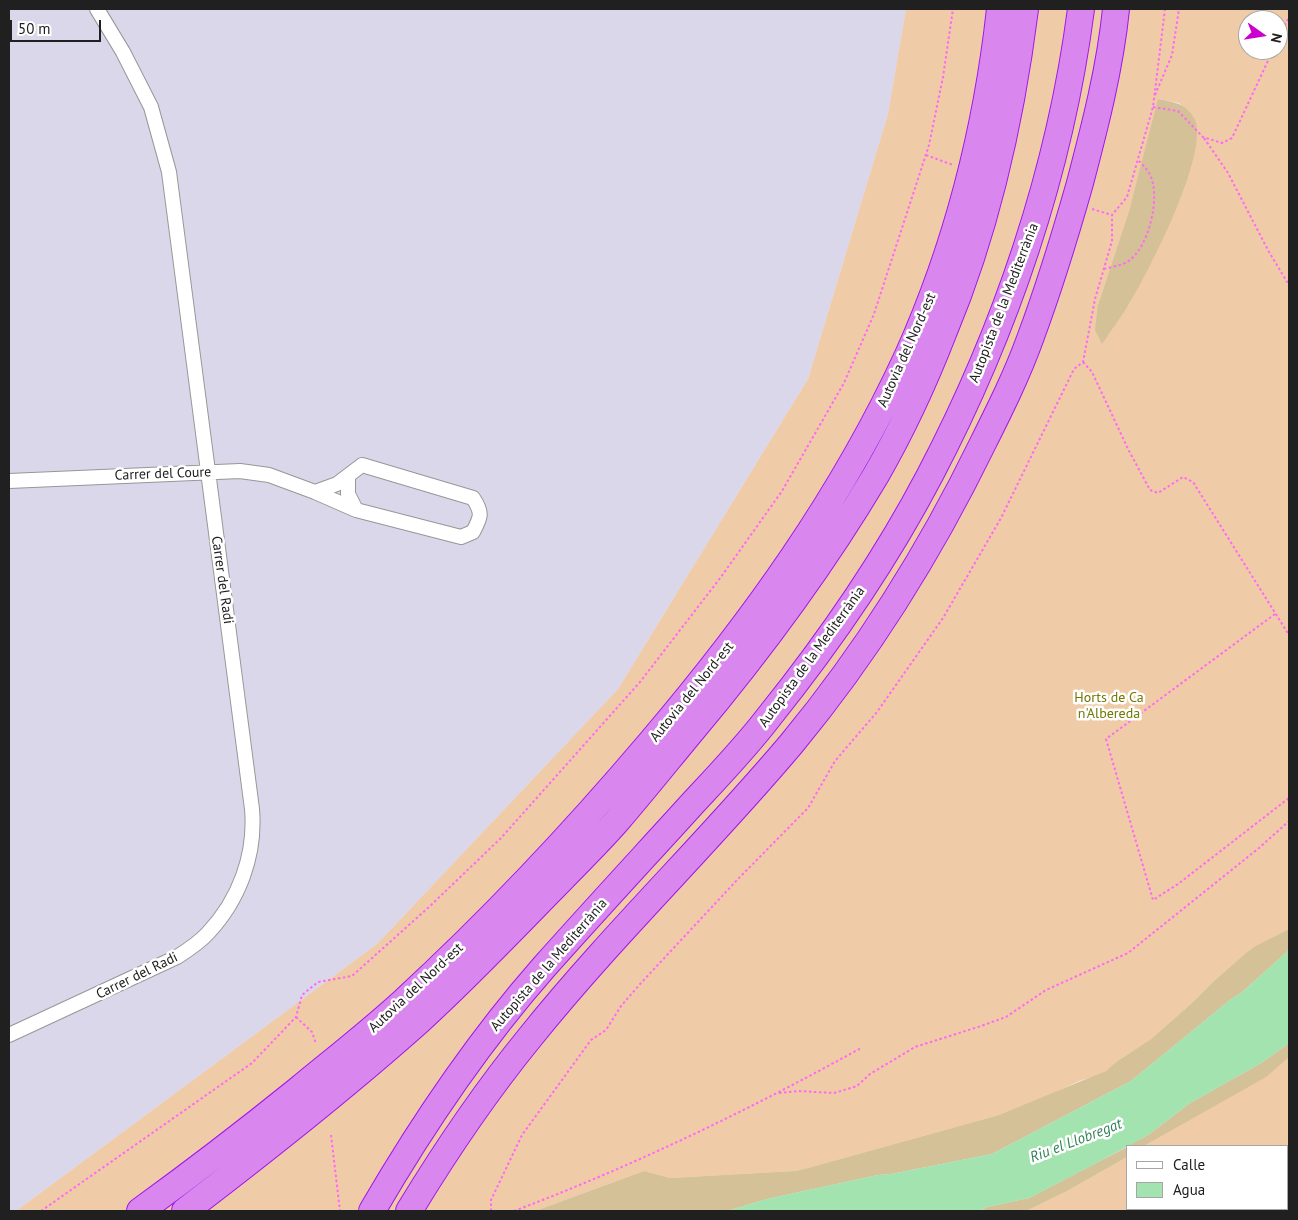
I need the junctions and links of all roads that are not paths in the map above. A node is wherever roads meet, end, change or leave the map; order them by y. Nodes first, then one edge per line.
1 (97, 9) edge
2 (1000, 9) edge
3 (1025, 9) edge
4 (1081, 9) edge
5 (1116, 9) edge
6 (208, 473) junction
7 (348, 476) junction
8 (9, 481) edge
9 (315, 492) junction
10 (356, 510) junction
11 (9, 1035) edge
12 (140, 1211) edge
13 (185, 1211) edge
14 (372, 1211) edge
15 (409, 1211) edge

1 - 6 street, Carrer del Radi
2 - 12 highway, Autovia del Nord-est
3 - 13 highway, Autovia del Nord-est
4 - 14 highway, Autopista de la Mediterrània
5 - 15 highway
6 - 8 street, Carrer del Coure
6 - 9 street, Carrer del Coure
6 - 11 street, Carrer del Radi
7 - 9 street, Carrer del Coure
7 - 10 street
7 - 10 street, Carrer del Coure
9 - 10 street, Carrer del Coure

